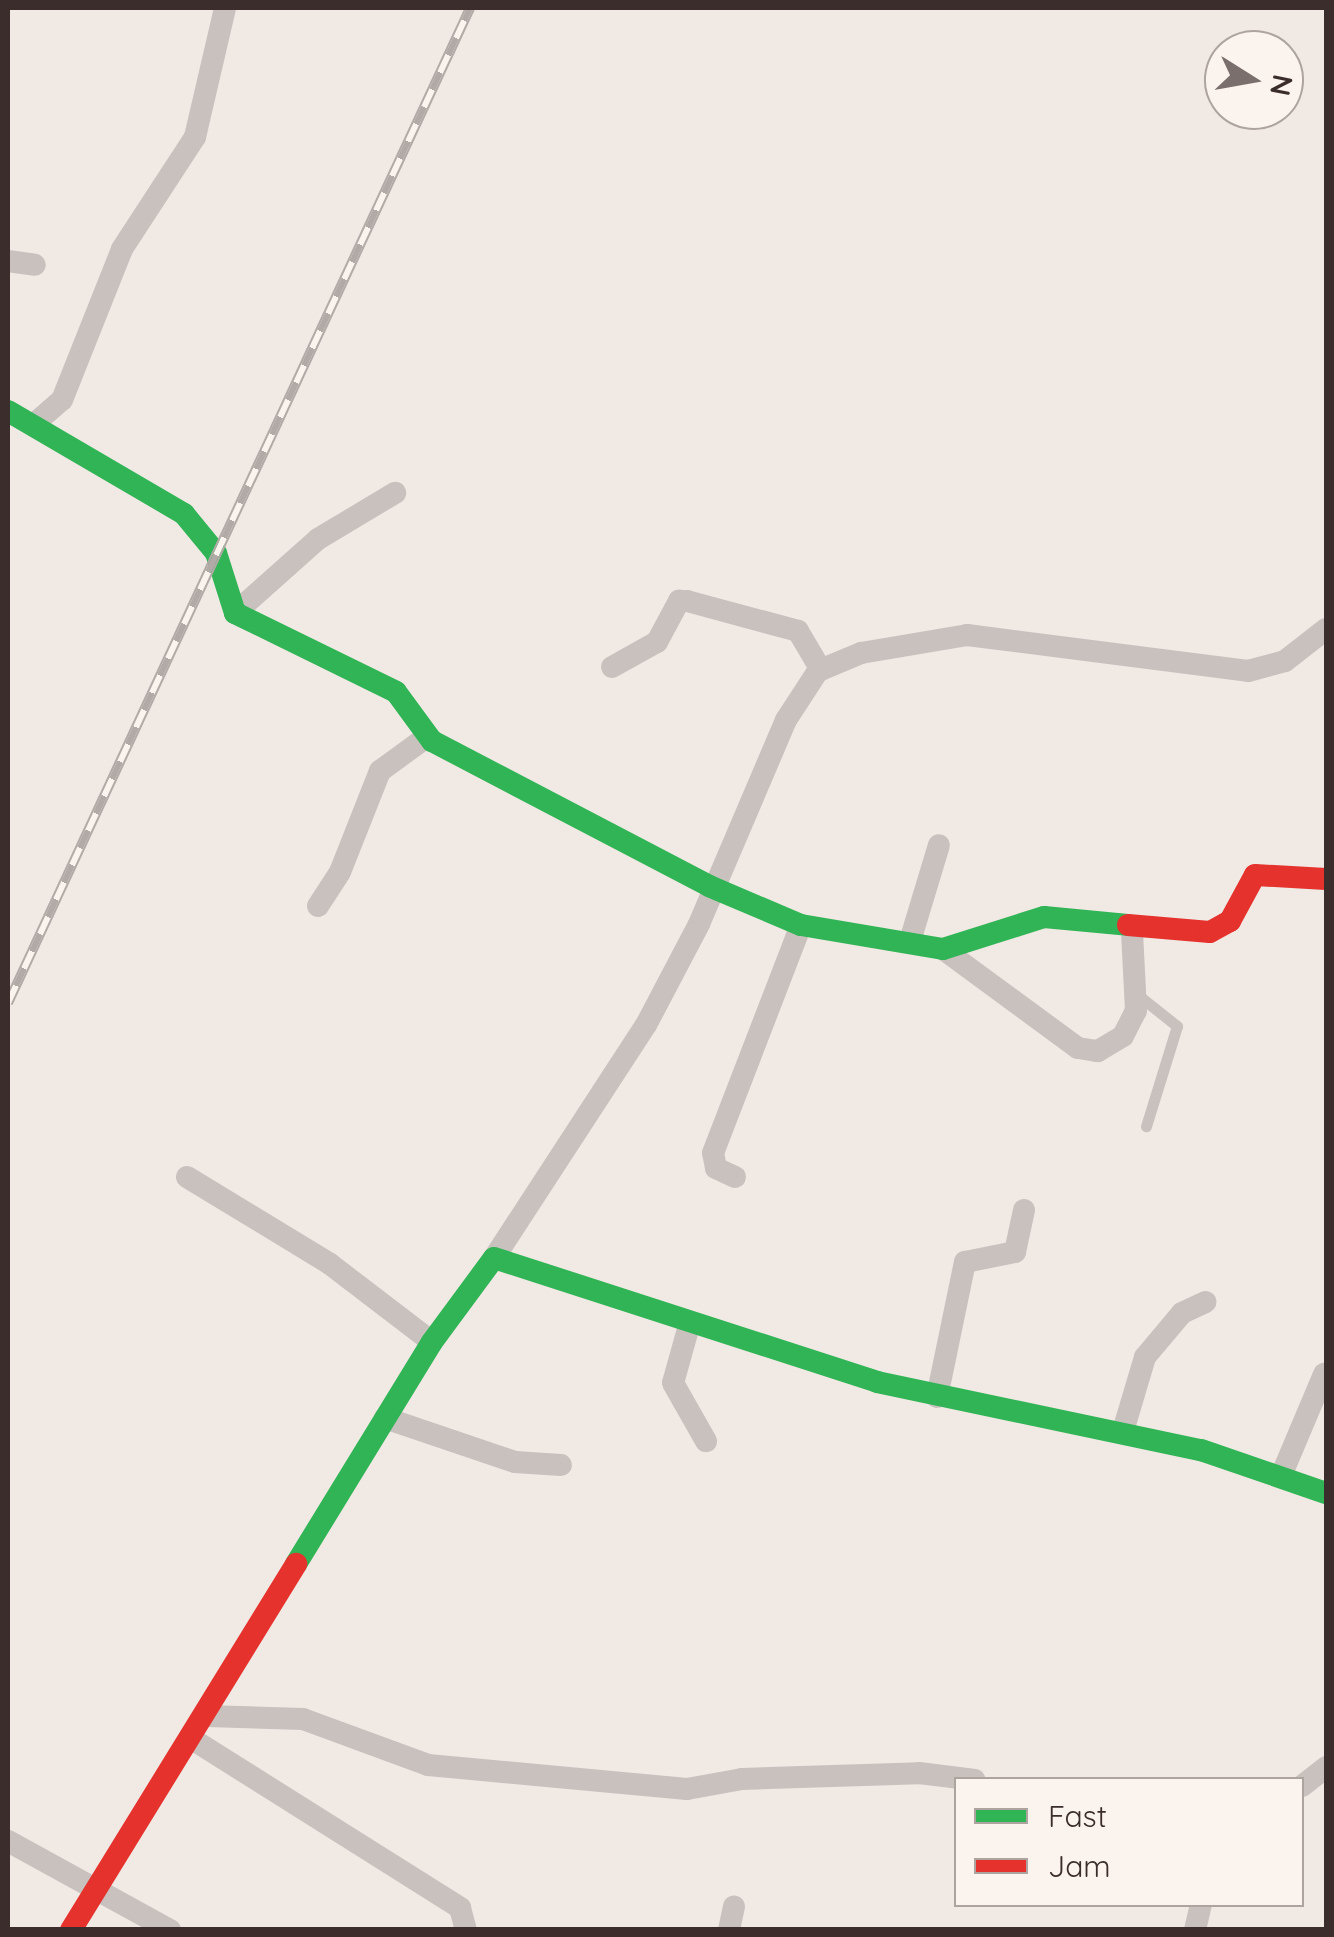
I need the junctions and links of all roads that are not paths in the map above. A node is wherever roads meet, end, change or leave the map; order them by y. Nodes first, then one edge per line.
1 (225, 8) edge
2 (8, 261) edge
3 (35, 265) dead end
4 (8, 411) edge
5 (33, 425) junction
6 (395, 492) dead end
7 (235, 613) junction
8 (1326, 629) edge
9 (612, 666) dead end
10 (821, 670) junction
11 (428, 736) junction
12 (938, 845) dead end
13 (1326, 879) edge
14 (709, 886) junction
15 (318, 906) dead end
16 (801, 925) junction
17 (1132, 931) junction
18 (910, 941) junction
19 (943, 949) junction
20 (1138, 996) junction
21 (1146, 1126) dead end
22 (187, 1176) dead end
23 (736, 1177) dead end
24 (1024, 1210) dead end
25 (494, 1258) junction
26 (1206, 1302) dead end
27 (690, 1322) junction
28 (432, 1342) junction
29 (1324, 1374) dead end
30 (937, 1397) junction
31 (385, 1418) junction
32 (1123, 1431) junction
33 (706, 1441) dead end
34 (562, 1465) dead end
35 (1281, 1476) junction
36 (1326, 1493) edge
37 (206, 1716) junction
38 (192, 1739) junction
39 (954, 1777) edge
40 (8, 1841) edge
41 (97, 1889) junction
42 (72, 1930) edge
43 (170, 1930) edge
44 (466, 1930) edge

1 - 5 street
2 - 3 street
4 - 5 street
5 - 7 street
6 - 7 street
7 - 11 street
8 - 10 street
9 - 10 street
10 - 14 street
11 - 14 street
11 - 15 street
12 - 18 street
13 - 17 street
14 - 16 street
14 - 25 street
16 - 18 street
16 - 23 street
17 - 19 street
17 - 20 street
18 - 19 street
19 - 20 street
20 - 21 lane
22 - 28 street
24 - 30 street
25 - 27 street
25 - 28 street
26 - 32 street
27 - 30 street
27 - 33 street
28 - 31 street
29 - 35 street
30 - 32 street
31 - 34 street
31 - 37 street
32 - 35 street
35 - 36 street
37 - 38 street
37 - 39 street
38 - 41 street
38 - 44 street
40 - 41 street
41 - 42 street
41 - 43 street

